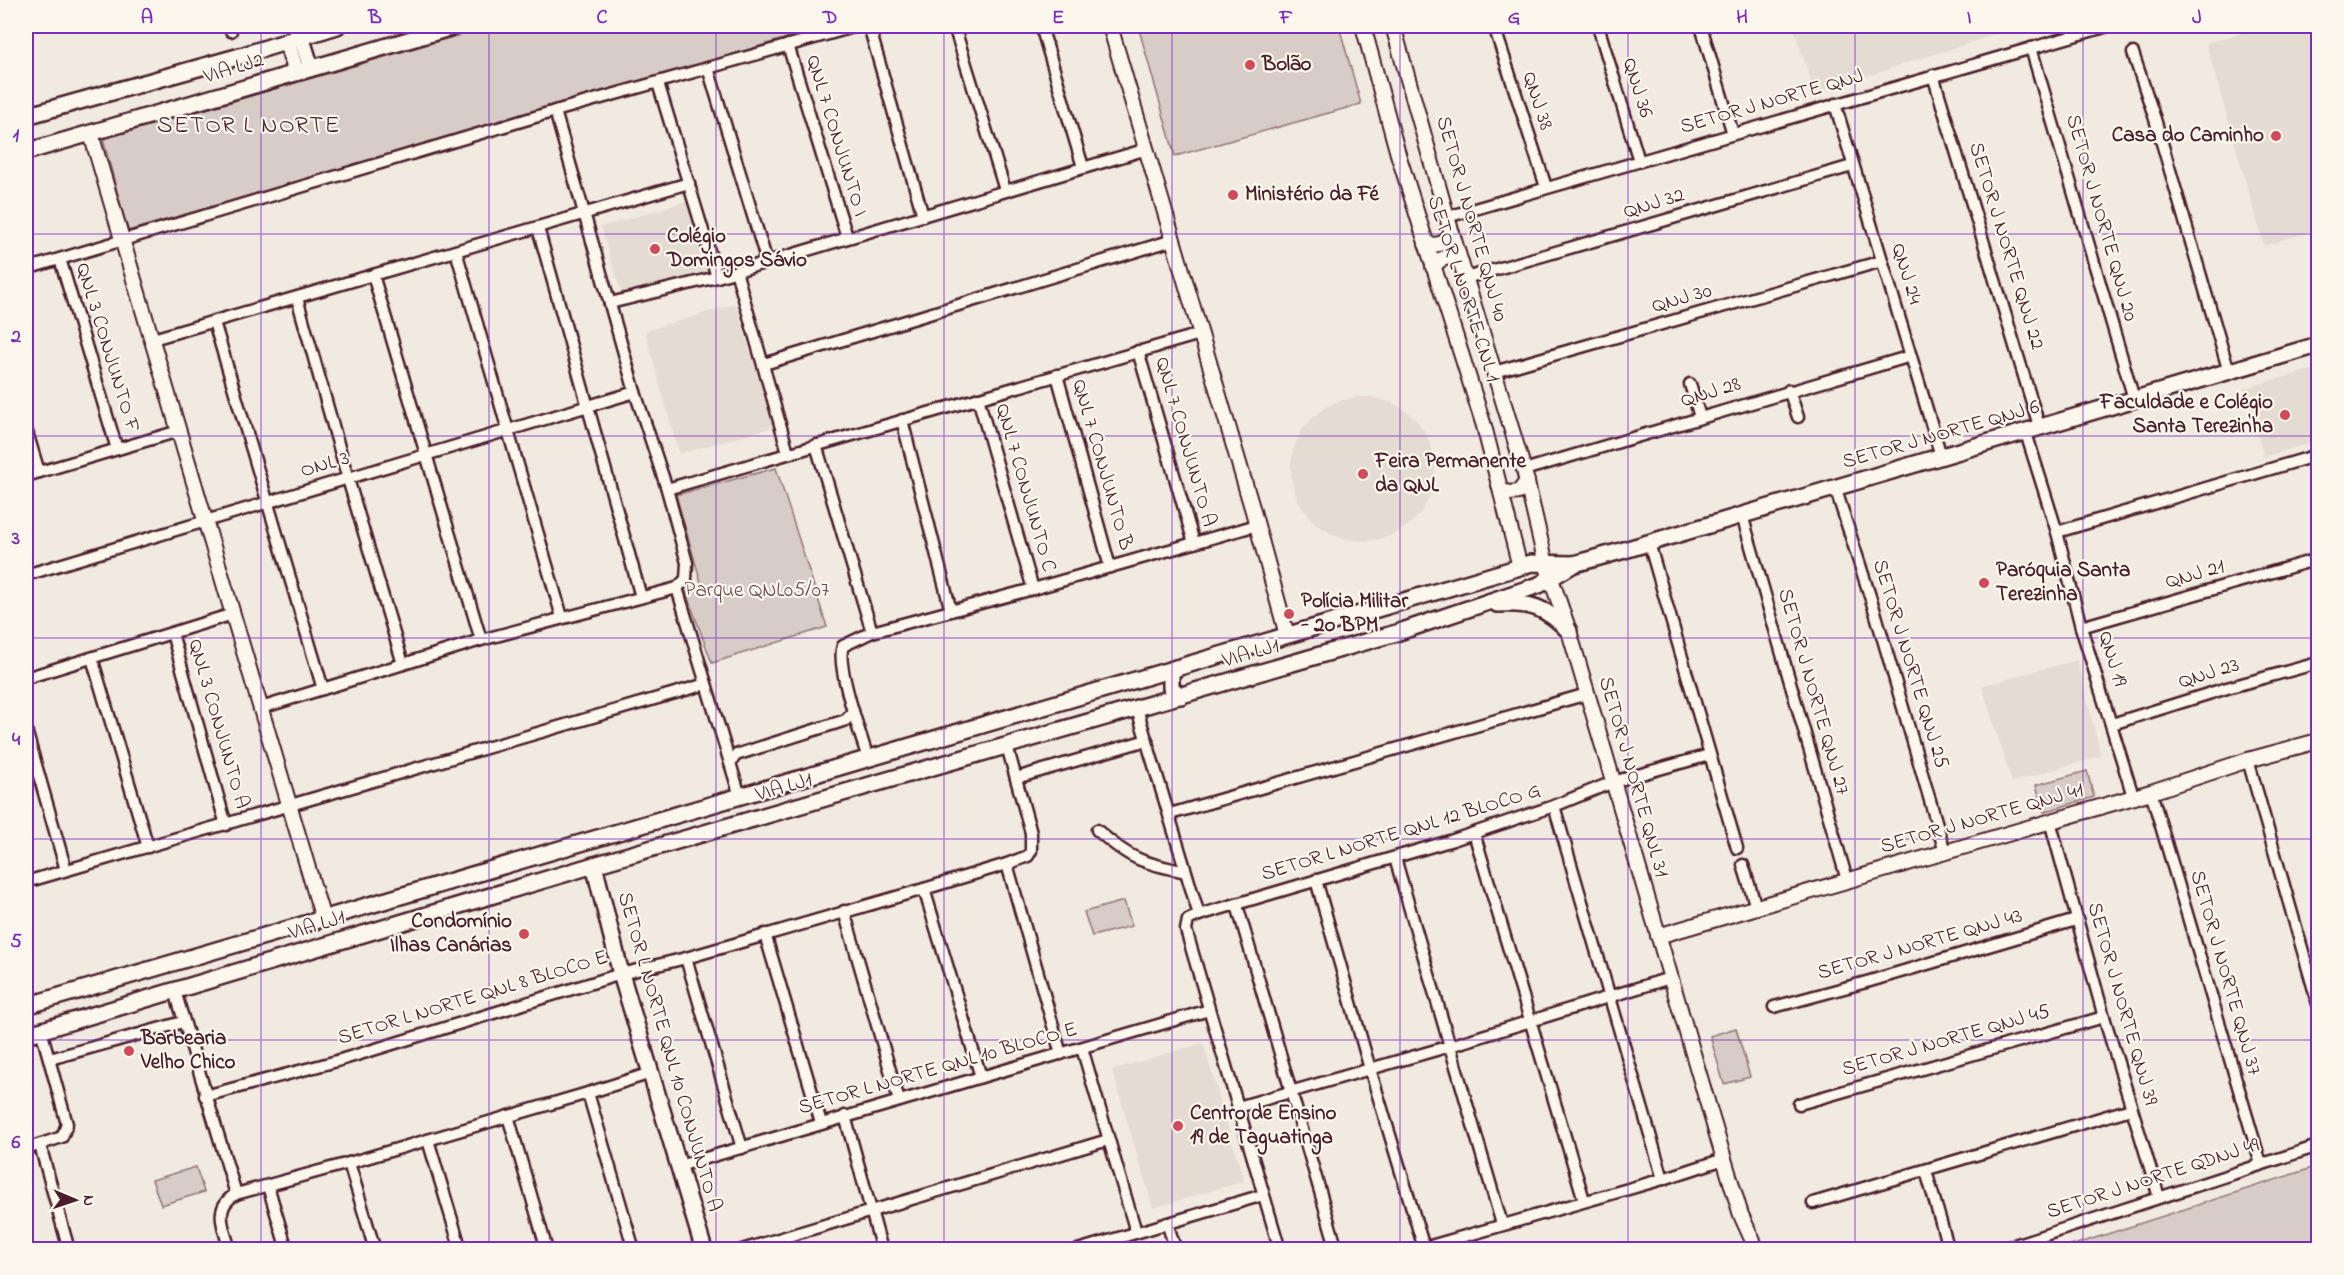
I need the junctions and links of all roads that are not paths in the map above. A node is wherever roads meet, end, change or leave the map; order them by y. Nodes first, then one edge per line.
1 (338, 26) edge
2 (456, 26) edge
3 (857, 26) edge
4 (869, 26) edge
5 (954, 26) edge
6 (1041, 26) edge
7 (1110, 26) edge
8 (1363, 26) edge
9 (1393, 26) edge
10 (1494, 26) edge
11 (1598, 26) edge
12 (1701, 26) edge
13 (2108, 26) edge
14 (294, 35) edge
15 (788, 45) junction
16 (2031, 48) junction
17 (2133, 53) dead end
18 (708, 68) junction
19 (303, 70) junction
20 (1934, 75) junction
21 (658, 83) junction
22 (1835, 104) junction
23 (555, 111) junction
24 (26, 116) edge
25 (91, 134) junction
26 (1733, 134) junction
27 (1147, 149) junction
28 (26, 152) edge
29 (1639, 161) junction
30 (1852, 166) junction
31 (1083, 168) junction
32 (689, 183) junction
33 (1545, 187) junction
34 (1005, 190) junction
35 (584, 213) junction
36 (922, 216) junction
37 (1447, 217) junction
38 (538, 228) junction
39 (1452, 233) junction
40 (847, 237) junction
41 (123, 238) junction
42 (1173, 240) junction
43 (1426, 244) junction
44 (456, 251) junction
45 (60, 259) junction
46 (1881, 261) junction
47 (767, 262) junction
48 (1461, 262) junction
49 (1433, 267) junction
50 (26, 269) edge
51 (736, 271) junction
52 (374, 275) junction
53 (717, 277) junction
54 (1466, 278) junction
55 (297, 298) junction
56 (610, 303) junction
57 (214, 321) junction
58 (1200, 334) junction
59 (153, 339) junction
60 (2319, 345) edge
61 (1138, 351) junction
62 (1911, 356) junction
63 (764, 364) junction
64 (1494, 372) junction
65 (2229, 372) junction
66 (1057, 375) junction
67 (1690, 384) dead end
68 (1789, 390) junction
69 (635, 392) junction
70 (978, 398) junction
71 (2134, 399) junction
72 (587, 407) junction
73 (1700, 417) junction
74 (1798, 417) dead end
75 (902, 420) junction
76 (26, 429) edge
77 (179, 431) junction
78 (507, 431) junction
79 (2033, 431) junction
80 (816, 445) junction
81 (117, 449) junction
82 (788, 452) junction
83 (428, 454) junction
84 (2319, 455) edge
85 (1941, 456) junction
86 (39, 472) junction
87 (26, 476) edge
88 (1525, 476) junction
89 (348, 479) junction
90 (1835, 487) junction
91 (667, 489) junction
92 (1502, 491) junction
93 (266, 501) junction
94 (1742, 515) junction
95 (205, 521) junction
96 (1257, 525) junction
97 (2057, 532) junction
98 (1194, 543) junction
99 (1649, 543) junction
100 (2319, 559) edge
101 (1546, 564) junction
102 (1574, 564) junction
103 (1110, 567) junction
104 (1520, 567) junction
105 (26, 575) edge
106 (1552, 579) junction
107 (677, 588) junction
108 (1033, 589) junction
109 (641, 597) junction
110 (1485, 604) junction
111 (1388, 605) junction
112 (951, 611) junction
113 (233, 614) junction
114 (562, 617) junction
115 (2081, 627) junction
116 (1569, 631) junction
117 (872, 632) junction
118 (172, 633) junction
119 (1396, 633) junction
120 (1287, 635) junction
121 (481, 640) junction
122 (92, 658) junction
123 (2319, 663) edge
124 (403, 664) junction
125 (1176, 668) junction
126 (26, 678) edge
127 (706, 684) junction
128 (323, 689) junction
129 (1587, 694) junction
130 (1181, 696) junction
131 (261, 708) junction
132 (1137, 709) junction
133 (852, 718) junction
134 (2112, 724) junction
135 (26, 730) edge
136 (956, 732) junction
137 (1147, 740) junction
138 (926, 741) junction
139 (2319, 741) edge
140 (1007, 746) junction
141 (1708, 755) junction
142 (731, 757) junction
143 (868, 758) junction
144 (960, 758) junction
145 (2248, 760) junction
146 (924, 769) junction
147 (1016, 778) junction
148 (1613, 783) junction
149 (2151, 792) junction
150 (740, 796) junction
151 (2133, 796) junction
152 (289, 806) junction
153 (1554, 806) junction
154 (1170, 814) junction
155 (2050, 821) junction
156 (226, 825) junction
157 (1097, 830) dead end
158 (1474, 833) junction
159 (148, 847) junction
160 (1737, 848) dead end
161 (1945, 852) junction
162 (1395, 858) junction
163 (1007, 864) junction
164 (594, 865) junction
165 (1743, 865) dead end
166 (66, 870) junction
167 (1186, 872) junction
168 (1847, 879) junction
169 (453, 880) junction
170 (1316, 880) junction
171 (26, 882) edge
172 (424, 889) junction
173 (924, 889) junction
174 (1236, 905) junction
175 (459, 906) junction
176 (1756, 907) junction
177 (844, 910) junction
178 (429, 915) junction
179 (1195, 916) junction
180 (322, 919) junction
181 (2076, 920) junction
182 (765, 934) junction
183 (1658, 936) junction
184 (686, 958) junction
185 (621, 974) junction
186 (1670, 978) junction
187 (175, 991) junction
188 (1610, 998) junction
189 (2319, 1004) edge
190 (26, 1006) edge
191 (1774, 1006) dead end
192 (1209, 1010) junction
193 (2104, 1017) junction
194 (183, 1022) junction
195 (1530, 1022) junction
196 (41, 1030) junction
197 (26, 1035) edge
198 (1450, 1046) junction
199 (1082, 1048) junction
200 (1061, 1053) junction
201 (50, 1059) junction
202 (1370, 1069) junction
203 (651, 1073) junction
204 (981, 1077) junction
205 (1292, 1091) junction
206 (588, 1094) junction
207 (205, 1096) junction
208 (899, 1101) junction
209 (1799, 1104) dead end
210 (1238, 1107) junction
211 (2131, 1109) junction
212 (508, 1116) junction
213 (845, 1116) junction
214 (821, 1123) junction
215 (428, 1140) junction
216 (1108, 1140) junction
217 (40, 1145) junction
218 (2319, 1146) edge
219 (742, 1148) junction
220 (26, 1149) edge
221 (1724, 1159) junction
222 (349, 1163) junction
223 (2261, 1164) junction
224 (679, 1166) junction
225 (1926, 1171) junction
226 (1663, 1179) junction
227 (268, 1186) junction
228 (1263, 1195) junction
229 (232, 1196) junction
230 (2159, 1197) junction
231 (1584, 1200) junction
232 (1813, 1203) dead end
233 (870, 1210) junction
234 (1741, 1215) junction
235 (1167, 1222) junction
236 (1502, 1224) junction
237 (1136, 1232) junction
238 (1114, 1244) edge
239 (1421, 1249) edge
240 (69, 1250) edge
241 (230, 1250) edge
242 (287, 1250) edge
243 (375, 1250) edge
244 (461, 1250) edge
245 (547, 1250) edge
246 (634, 1250) edge
247 (704, 1250) edge
248 (742, 1250) edge
249 (882, 1250) edge
250 (1078, 1250) edge
251 (1176, 1250) edge
252 (1280, 1250) edge
253 (1337, 1250) edge
254 (1748, 1250) edge
255 (1757, 1250) edge
256 (1949, 1250) edge
257 (2000, 1250) edge

1 - 14 main road, VIA LJ2
2 - 19 main road, VIA LJ2
3 - 15 street
4 - 36 street
5 - 34 street
6 - 31 street
7 - 27 street
8 - 43 street, SETOR L NORTE CNL 1
9 - 37 street, SETOR J NORTE QNJ 40
10 - 33 street, QNJ 38
11 - 29 street, QNJ 36
12 - 26 street
13 - 16 street, SETOR J NORTE QNJ
14 - 19 main road
14 - 24 main road, VIA LJ2
15 - 18 street
15 - 40 street, QNL 7 CONJUNTO I
16 - 20 street, SETOR J NORTE QNJ
16 - 71 street, SETOR J NORTE QNJ 20
17 - 65 street
18 - 21 street
18 - 47 street
19 - 25 main road, VIA LJ2
20 - 22 street, SETOR J NORTE QNJ
20 - 79 street, SETOR J NORTE QNJ 22
21 - 23 street
21 - 32 street
22 - 26 street, SETOR J NORTE QNJ
22 - 30 street, QNJ 24
23 - 35 street
23 - 41 street
25 - 28 main road, VIA LJ2
25 - 41 street
26 - 29 street, SETOR J NORTE QNJ
27 - 31 street
27 - 42 street
29 - 33 street, SETOR J NORTE QNJ
30 - 46 street, QNJ 24
30 - 54 street, QNJ 32
31 - 34 street
32 - 35 street
32 - 53 street
33 - 37 street, SETOR J NORTE QNJ
34 - 36 street
35 - 38 street
35 - 56 street
36 - 40 street
37 - 39 street, SETOR J NORTE QNJ 40
38 - 44 street
38 - 72 street
39 - 43 street
39 - 48 street, SETOR J NORTE QNJ 40
40 - 47 street
41 - 45 street
41 - 59 street
42 - 58 street
42 - 63 street
43 - 49 street, SETOR L NORTE CNL 1
44 - 52 street
44 - 78 street
45 - 50 street
45 - 81 street, QNL 3 CONJUNTO F
46 - 62 street, QNJ 24
46 - 64 street, QNJ 30
47 - 51 street
48 - 49 street
48 - 54 street, SETOR J NORTE QNJ 40
49 - 92 street, SETOR L NORTE CNL 1
51 - 53 street
51 - 63 street
52 - 55 street
52 - 83 street
53 - 56 street
54 - 64 street, SETOR J NORTE QNJ 40
55 - 57 street
55 - 89 street
56 - 69 street
57 - 59 street
57 - 93 street
58 - 61 street
58 - 96 street
59 - 77 street
60 - 65 main road, SETOR J NORTE QNJ 6
61 - 66 street
61 - 98 street, QNL 7 CONJUNTO A
62 - 68 street, QNJ 28
62 - 85 street, QNJ 24
63 - 82 street
64 - 88 street, SETOR J NORTE QNJ 40
65 - 71 main road, SETOR J NORTE QNJ 6
66 - 70 street
66 - 103 street, QNL 7 CONJUNTO B
67 - 73 street
68 - 73 street, QNJ 28
68 - 74 street
69 - 72 street, ONL 3
69 - 91 street
70 - 75 street
70 - 108 street, QNL 7 CONJUNTO C
71 - 79 main road, SETOR J NORTE QNJ 6
72 - 78 street, ONL 3
72 - 109 street
73 - 88 street, QNJ 28
75 - 80 street
75 - 112 street
76 - 86 street
77 - 81 street
77 - 95 street
78 - 83 street, ONL 3
78 - 114 street
79 - 85 main road, SETOR J NORTE QNJ 6
79 - 97 street, QNJ 19
80 - 82 street
80 - 117 street
81 - 86 street
82 - 91 street
83 - 89 street, ONL 3
83 - 121 street
84 - 97 street
85 - 90 main road, SETOR J NORTE QNJ 6
86 - 87 street
88 - 92 street
88 - 101 street, SETOR J NORTE QNJ 40
89 - 93 street, ONL 3
89 - 124 street
90 - 94 main road, SETOR J NORTE QNJ 6
90 - 161 street, SETOR J NORTE QNJ 25
91 - 107 street
92 - 104 street, SETOR L NORTE CNL 1
93 - 95 street, ONL 3
93 - 128 street
94 - 99 main road, SETOR J NORTE QNJ 6
94 - 168 street, SETOR J NORTE QNJ 27
95 - 105 street, ONL 3
95 - 113 street
96 - 98 street
96 - 120 street
97 - 115 street, QNJ 19
98 - 103 street
99 - 102 main road, SETOR J NORTE QNJ 6
99 - 141 street
100 - 115 street, QNJ 21
101 - 102 main road, VIA LJ1
101 - 104 main road, VIA LJ1
101 - 106 street, SETOR J NORTE QNJ 40
102 - 106 main road, VIA LJ1
103 - 108 street
104 - 111 main road, VIA LJ1
106 - 110 main road, VIA LJ1
106 - 116 street, SETOR J NORTE QNL 31
107 - 109 street
107 - 127 street
108 - 112 street
109 - 114 street
110 - 116 main road
110 - 119 main road, VIA LJ1
111 - 119 main road
111 - 120 main road, VIA LJ1
112 - 117 street
113 - 118 street
113 - 131 street
114 - 121 street
115 - 134 street, QNJ 19
116 - 129 street, SETOR J NORTE QNL 31
117 - 133 street
118 - 122 street
118 - 156 street, QNL 3 CONJUNTO A
119 - 130 main road, VIA LJ1
120 - 125 main road, VIA LJ1
121 - 124 street
122 - 126 street
122 - 159 street
123 - 134 street, QNJ 23
124 - 128 street
125 - 130 main road
125 - 136 main road, VIA LJ1
127 - 142 street
127 - 152 street
128 - 131 street
129 - 148 street, SETOR J NORTE QNL 31
129 - 154 street
130 - 132 main road, VIA LJ1
131 - 152 street
132 - 137 street
132 - 140 main road, VIA LJ1
133 - 142 street
133 - 143 street
134 - 151 street, QNJ 19
135 - 166 street
136 - 138 main road, VIA LJ1
136 - 144 main road
137 - 147 street
137 - 154 street
138 - 143 main road, VIA LJ1
138 - 146 main road
139 - 145 street, SETOR J NORTE QNJ 41
140 - 144 main road, VIA LJ1
140 - 147 street
141 - 148 street, SETOR L NORTE QNL 12 BLOCO G
141 - 160 street
142 - 150 street
143 - 150 main road, VIA LJ1
144 - 146 main road, VIA LJ1
145 - 149 street, SETOR J NORTE QNJ 41
145 - 189 street
146 - 164 main road, VIA LJ1
147 - 163 street, SETOR L NORTE QNL 8 BLOCO E
148 - 153 street, SETOR L NORTE QNL 12 BLOCO G
148 - 183 street, SETOR J NORTE QNL 31
149 - 151 street, SETOR J NORTE QNJ 41
149 - 223 street, SETOR J NORTE QNJ 37
150 - 169 main road, VIA LJ1
151 - 155 street, SETOR J NORTE QNJ 41
152 - 156 street
152 - 180 street
153 - 158 street, SETOR L NORTE QNL 12 BLOCO G
153 - 188 street
154 - 167 street
155 - 161 street, SETOR J NORTE QNJ 41
155 - 181 street, SETOR J NORTE QNJ 39
156 - 159 street
157 - 167 street
158 - 162 street, SETOR L NORTE QNL 12 BLOCO G
158 - 195 street
159 - 166 street
161 - 168 street, SETOR J NORTE QNJ 41
162 - 170 street, SETOR L NORTE QNL 12 BLOCO G
162 - 198 street
163 - 173 street, SETOR L NORTE QNL 8 BLOCO E
163 - 200 street
164 - 175 main road, VIA LJ1
164 - 185 main road, SETOR L NORTE QNL 10 CONJUNTO A
165 - 176 street
166 - 171 street
167 - 179 street
168 - 176 street, SETOR J NORTE QNJ 41
169 - 172 main road, VIA LJ1
169 - 175 main road
170 - 174 street, SETOR L NORTE QNL 12 BLOCO G
170 - 202 street
172 - 178 main road
172 - 180 main road, VIA LJ1
173 - 177 street, SETOR L NORTE QNL 8 BLOCO E
173 - 204 street
174 - 179 street, SETOR L NORTE QNL 12 BLOCO G
174 - 205 street
175 - 178 main road, VIA LJ1
176 - 183 street, SETOR J NORTE QNJ 41
177 - 182 street, SETOR L NORTE QNL 8 BLOCO E
177 - 208 street
178 - 187 main road, VIA LJ1
179 - 192 street
180 - 190 main road, VIA LJ1
181 - 191 street, SETOR J NORTE QNJ 43
181 - 193 street, SETOR J NORTE QNJ 39
182 - 184 street, SETOR L NORTE QNL 8 BLOCO E
182 - 214 street
183 - 186 street, SETOR J NORTE QNL 31
184 - 185 street, SETOR L NORTE QNL 8 BLOCO E
184 - 219 street
185 - 203 main road, SETOR L NORTE QNL 10 CONJUNTO A
185 - 207 street, SETOR L NORTE QNL 8 BLOCO E
186 - 188 street
186 - 221 street, SETOR J NORTE QNL 31
187 - 194 street
187 - 196 main road, VIA LJ1
188 - 195 street
188 - 226 street
192 - 199 street, SETOR L NORTE QNL 10 BLOCO E
192 - 210 street
193 - 209 street, SETOR J NORTE QNJ 45
193 - 211 street, SETOR J NORTE QNJ 39
194 - 201 street
194 - 207 street
195 - 198 street
195 - 231 street
196 - 197 main road, VIA LJ1
196 - 201 street
198 - 202 street
198 - 236 street
199 - 200 street, SETOR L NORTE QNL 10 BLOCO E
199 - 216 street
200 - 204 street, SETOR L NORTE QNL 10 BLOCO E
201 - 217 street
202 - 205 street
202 - 239 street
203 - 206 street
203 - 224 main road, SETOR L NORTE QNL 10 CONJUNTO A
204 - 208 street, SETOR L NORTE QNL 10 BLOCO E
205 - 210 street
205 - 253 street
206 - 212 street
206 - 246 street
207 - 229 street
208 - 213 street, SETOR L NORTE QNL 10 BLOCO E
210 - 228 street
211 - 225 street
211 - 230 street, SETOR J NORTE QNJ 39
212 - 215 street
212 - 245 street
213 - 214 street, SETOR L NORTE QNL 10 BLOCO E
213 - 233 street
214 - 219 street, SETOR L NORTE QNL 10 BLOCO E
215 - 222 street
215 - 244 street
216 - 233 street
216 - 237 street
217 - 220 street
217 - 240 street
218 - 223 street, SETOR J NORTE QDNJ 49
219 - 224 street, SETOR L NORTE QNL 10 BLOCO E
221 - 226 street
221 - 234 street, SETOR J NORTE QNL 31
222 - 227 street
222 - 243 street
223 - 230 street, SETOR J NORTE QDNJ 49
224 - 247 main road, SETOR L NORTE QNL 10 CONJUNTO A
225 - 232 street
225 - 256 street
226 - 231 street
227 - 229 street
227 - 242 street
228 - 235 street
228 - 252 street
229 - 241 street
230 - 257 street, SETOR J NORTE QDNJ 49
231 - 236 street
233 - 248 street
233 - 249 street
234 - 254 street
234 - 255 street
235 - 237 street
235 - 251 street
236 - 239 street
237 - 238 street
238 - 250 street

